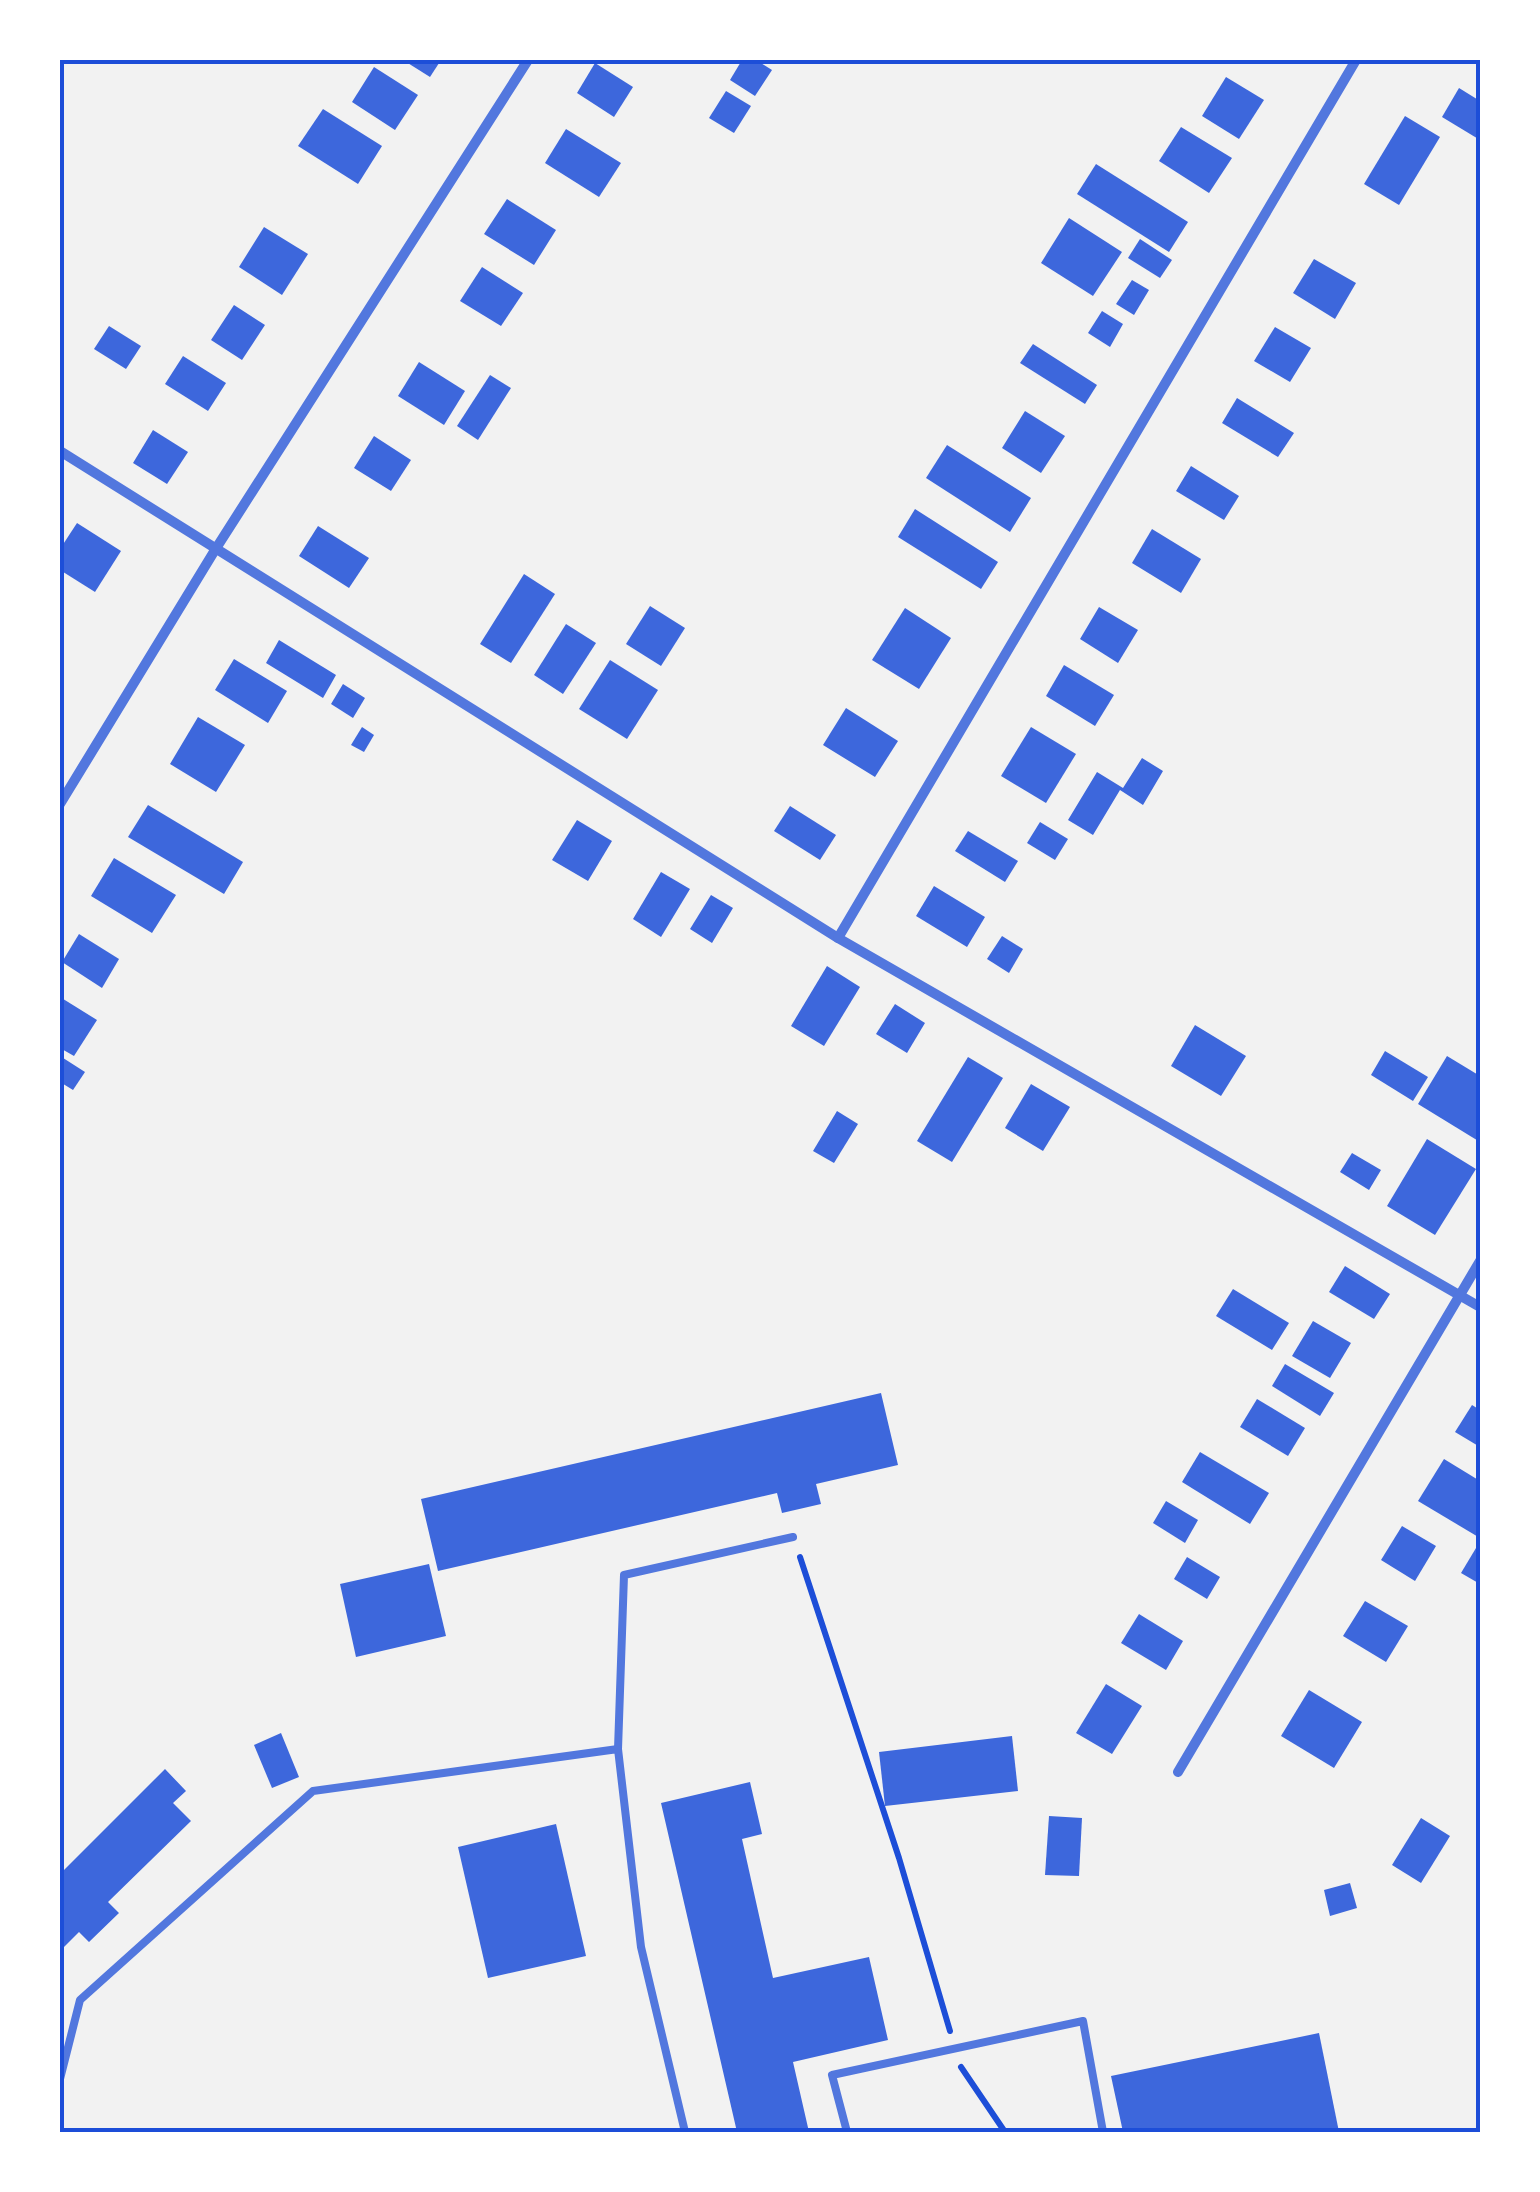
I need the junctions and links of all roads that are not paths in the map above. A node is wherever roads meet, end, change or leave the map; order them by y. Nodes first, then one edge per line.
1 (528, 60) edge
2 (1356, 60) edge
3 (60, 451) edge
4 (216, 550) junction
5 (60, 804) edge
6 (838, 938) junction
7 (1480, 1260) edge
8 (1458, 1295) junction
9 (1480, 1307) edge
10 (793, 1536) road end
11 (618, 1749) junction
12 (1178, 1772) dead end
13 (60, 2078) edge
14 (685, 2132) edge
15 (848, 2132) edge
16 (1103, 2132) edge

1 - 4 street
2 - 6 street
3 - 4 street
4 - 5 street
4 - 6 street
6 - 8 street
7 - 8 street
8 - 9 street
8 - 12 street
10 - 11 lane
11 - 13 lane
11 - 14 lane
15 - 16 lane

